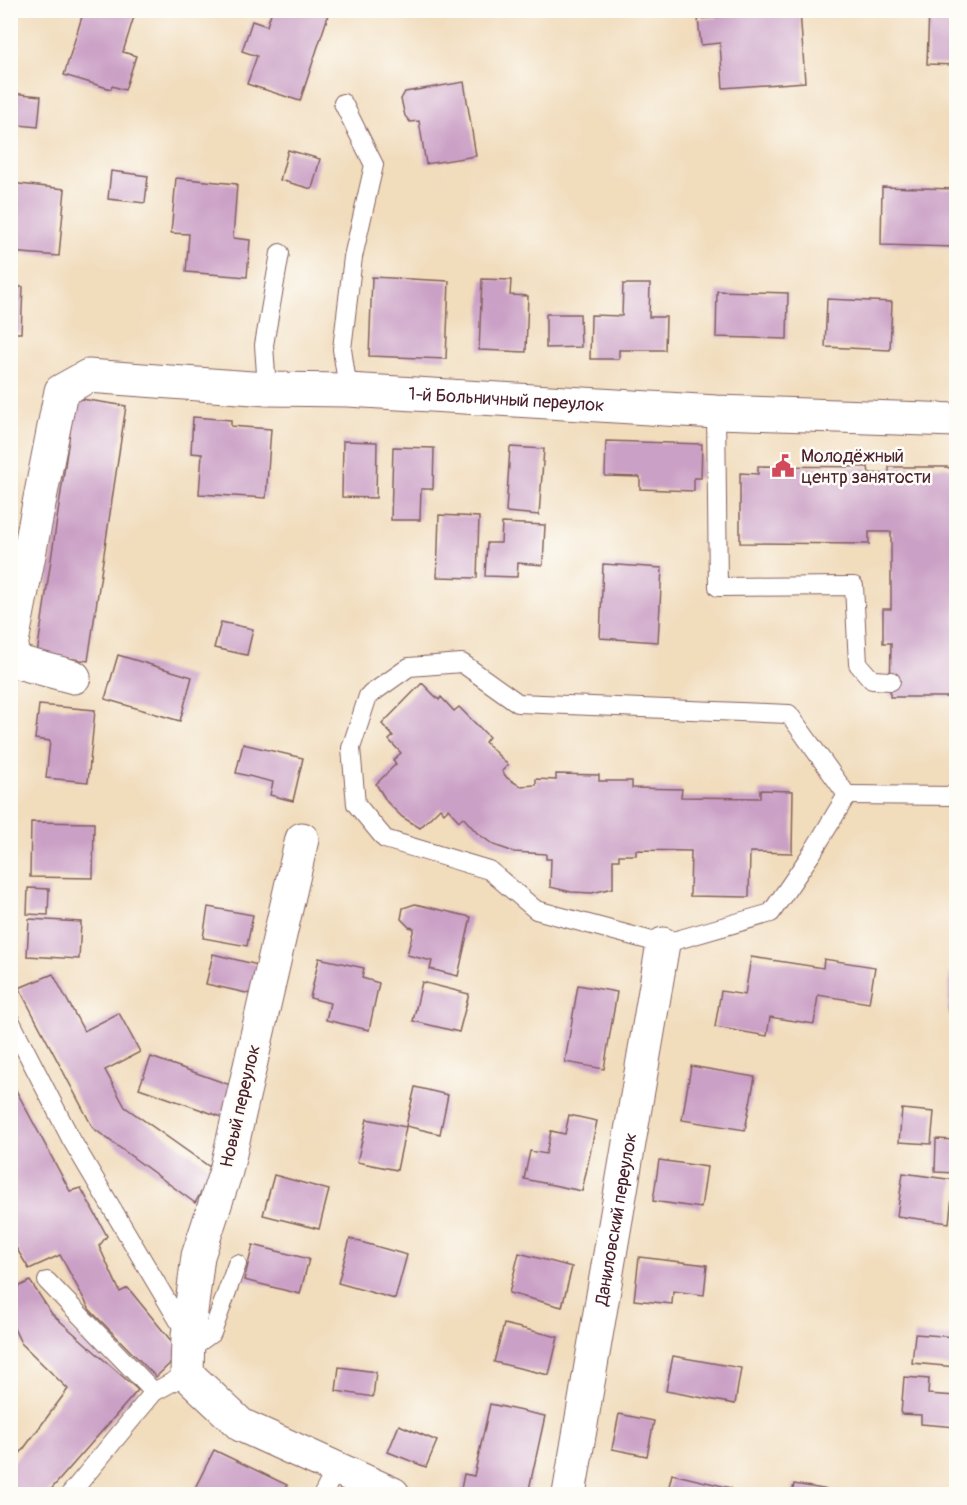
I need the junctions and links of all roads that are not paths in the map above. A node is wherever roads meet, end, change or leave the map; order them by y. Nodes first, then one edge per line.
1 (343, 103) dead end
2 (280, 253) dead end
3 (267, 389) junction
4 (348, 390) junction
5 (716, 412) junction
6 (957, 420) edge
7 (10, 652) edge
8 (10, 660) edge
9 (74, 677) dead end
10 (891, 681) dead end
11 (847, 795) junction
12 (957, 796) edge
13 (302, 839) dead end
14 (663, 944) junction
15 (10, 1020) edge
16 (237, 1264) dead end
17 (47, 1281) dead end
18 (188, 1354) junction
19 (154, 1392) junction
20 (329, 1481) edge
21 (70, 1494) edge
22 (393, 1494) edge
23 (569, 1494) edge

1 - 4 lane
2 - 3 lane
3 - 4 street, 1-й Больничный переулок
3 - 7 street, 1-й Больничный переулок
4 - 5 street, 1-й Больничный переулок
5 - 6 street, 1-й Больничный переулок
5 - 10 lane
8 - 9 street
11 - 12 lane
11 - 14 lane
11 - 14 lane
13 - 18 street, Новый переулок
14 - 23 street, Даниловский переулок
15 - 18 lane
16 - 18 lane
17 - 19 lane
18 - 19 lane
18 - 20 street
19 - 21 lane
20 - 22 street

